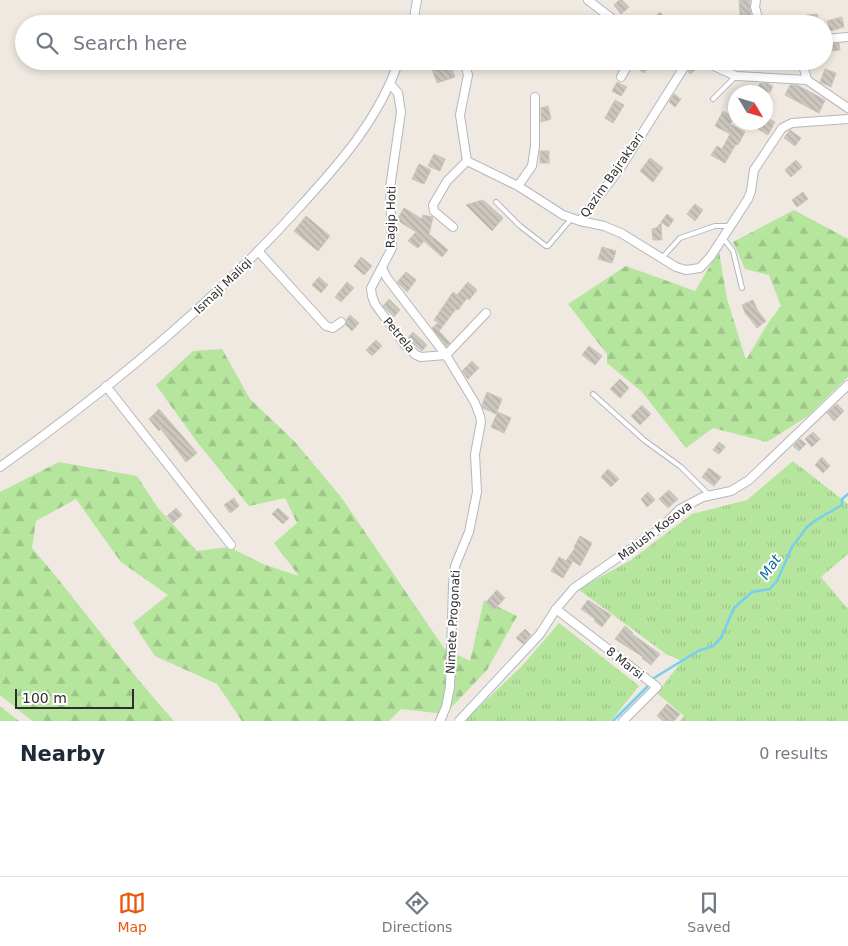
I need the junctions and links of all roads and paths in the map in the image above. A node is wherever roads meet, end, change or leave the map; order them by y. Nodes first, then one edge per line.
1 (417, 0) edge
2 (588, 0) edge
3 (756, 0) edge
4 (416, 15) edge
5 (607, 15) edge
6 (757, 15) edge
7 (848, 37) edge
8 (833, 38) edge
9 (395, 70) edge
10 (467, 70) edge
11 (625, 70) edge
12 (682, 70) edge
13 (723, 70) edge
14 (804, 70) edge
15 (736, 76) junction
16 (621, 77) dead end
17 (807, 80) junction
18 (390, 84) junction
19 (535, 97) dead end
20 (714, 99) dead end
21 (848, 108) edge
22 (848, 118) edge
23 (467, 161) junction
24 (518, 186) junction
25 (496, 202) dead end
26 (571, 219) junction
27 (580, 221) junction
28 (731, 226) junction
29 (452, 228) dead end
30 (723, 238) junction
31 (258, 252) junction
32 (662, 259) junction
33 (382, 268) junction
34 (371, 288) joint
35 (742, 288) dead end
36 (486, 313) dead end
37 (341, 322) dead end
38 (446, 355) junction
39 (848, 385) edge
40 (106, 386) junction
41 (593, 394) dead end
42 (0, 467) edge
43 (710, 496) junction
44 (231, 544) dead end
45 (556, 609) junction
46 (440, 721) edge
47 (459, 721) edge
48 (623, 721) edge

1 - 4 street
2 - 5 street
3 - 6 street
7 - 8 street
9 - 18 street, Ismajl Maliqi
10 - 23 street
11 - 16 street
12 - 27 street, Qazim Bajraktari
13 - 15 street
14 - 17 street
15 - 17 street
15 - 20 lane
17 - 21 street
18 - 31 street, Ismajl Maliqi
18 - 33 street, Ragip Hoti
19 - 24 street
22 - 28 street
23 - 24 street, Qazim Bajraktari
23 - 29 street
24 - 26 street, Qazim Bajraktari
25 - 26 lane
26 - 27 street, Qazim Bajraktari
27 - 32 street
28 - 30 street
28 - 32 lane
30 - 32 street
30 - 35 lane
31 - 37 street
31 - 40 street, Ismajl Maliqi
33 - 34 street, Ragip Hoti
33 - 38 street, Nimete Progonati
34 - 38 street, Petrela
36 - 38 street
38 - 46 street, Nimete Progonati
39 - 43 street, Malush Kosova
40 - 42 street, Ismajl Maliqi
40 - 44 street
41 - 43 lane
43 - 45 street, Malush Kosova
45 - 47 street, Malush Kosova
45 - 48 street, 8 Marsi

